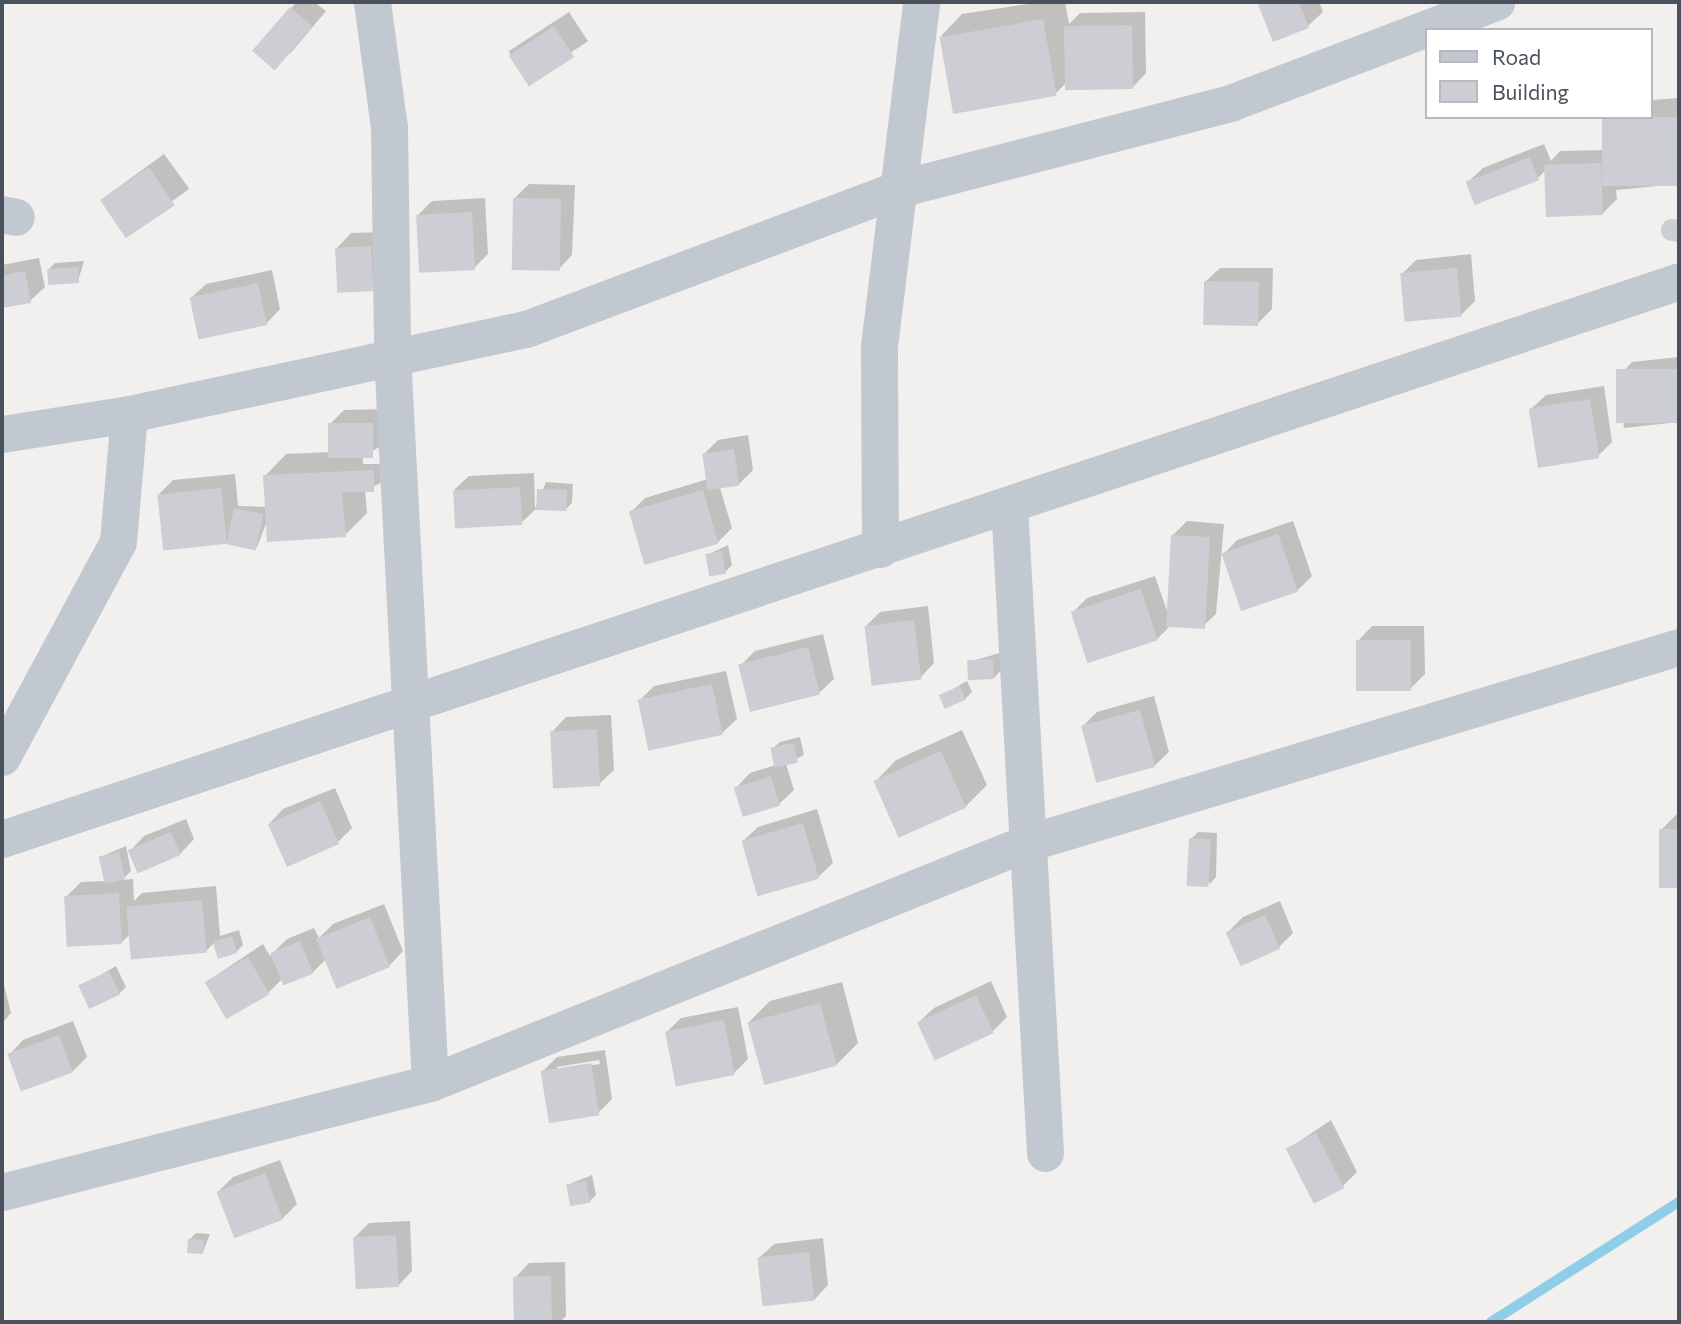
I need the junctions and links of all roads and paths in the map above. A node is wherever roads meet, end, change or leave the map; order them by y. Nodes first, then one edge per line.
1 (372, 2) edge
2 (921, 2) edge
3 (1496, 2) edge
4 (1428, 28) edge
5 (1426, 29) edge
6 (898, 189) junction
7 (1679, 281) edge
8 (391, 354) junction
9 (129, 414) junction
10 (2, 434) edge
11 (1009, 505) junction
12 (880, 549) junction
13 (1679, 647) edge
14 (414, 703) junction
15 (2, 757) edge
16 (2, 839) edge
17 (1024, 844) junction
18 (430, 1083) junction
19 (1045, 1153) dead end
20 (2, 1192) edge

1 - 8 street
2 - 6 street
3 - 4 street
5 - 6 street
6 - 8 street
6 - 12 street
7 - 11 street
8 - 9 street
8 - 14 street
9 - 10 street
9 - 15 street
11 - 12 street
11 - 17 street
12 - 14 street
13 - 17 street
14 - 16 street
14 - 18 street
17 - 18 street
17 - 19 street
18 - 20 street

